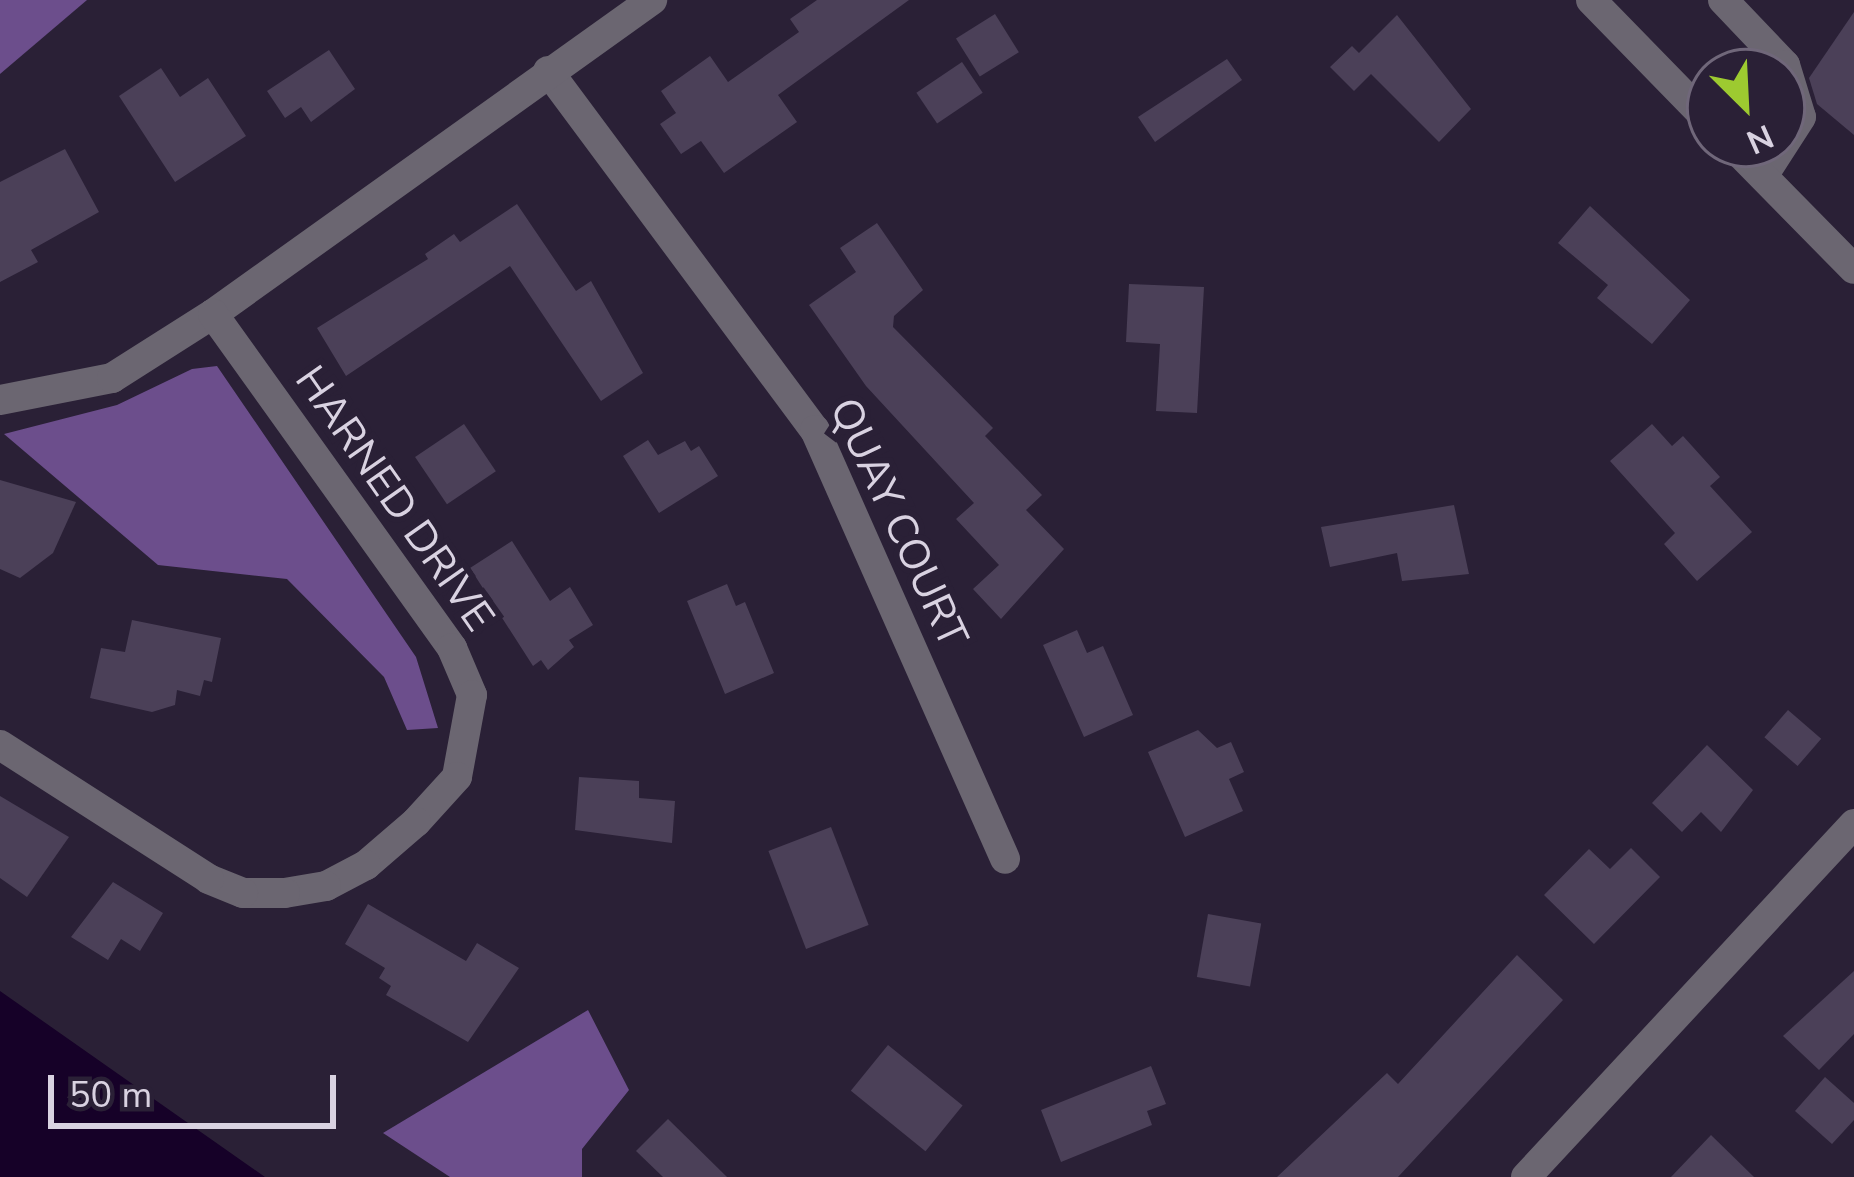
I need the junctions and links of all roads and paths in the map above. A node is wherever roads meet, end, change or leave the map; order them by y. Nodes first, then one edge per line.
1 (652, 0) edge
2 (1592, 0) edge
3 (1723, 0) edge
4 (548, 71) junction
5 (1686, 97) edge
6 (1754, 168) edge
7 (1762, 176) junction
8 (1854, 269) edge
9 (213, 314) junction
10 (0, 400) edge
11 (0, 745) edge
12 (1854, 824) edge
13 (1005, 859) dead end
14 (1526, 1177) edge

1 - 4 street
2 - 5 street
3 - 7 street
4 - 9 street
4 - 13 street, QUAY COURT
6 - 7 street
7 - 8 street
9 - 10 street
9 - 11 street, HARNED DRIVE
12 - 14 street

